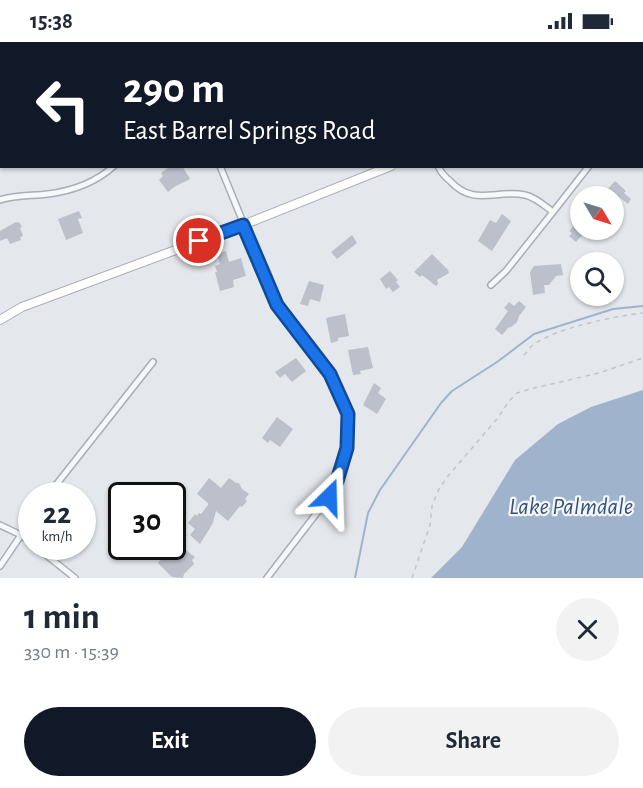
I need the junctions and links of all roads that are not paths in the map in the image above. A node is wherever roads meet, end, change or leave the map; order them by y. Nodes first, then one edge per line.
1 (112, 168) edge
2 (221, 168) edge
3 (386, 168) edge
4 (439, 168) edge
5 (587, 168) edge
6 (0, 201) edge
7 (553, 212) junction
8 (243, 225) junction
9 (491, 285) dead end
10 (0, 320) edge
11 (153, 362) dead end
12 (58, 482) edge
13 (0, 525) edge
14 (18, 534) edge
15 (18, 539) edge
16 (52, 560) edge
17 (0, 566) edge
18 (75, 578) edge
19 (267, 578) edge

1 - 6 street
2 - 8 street
3 - 8 street
4 - 7 street
5 - 7 street
7 - 9 street
8 - 10 street
8 - 19 street
11 - 12 street
13 - 14 street
15 - 17 street
16 - 18 street

